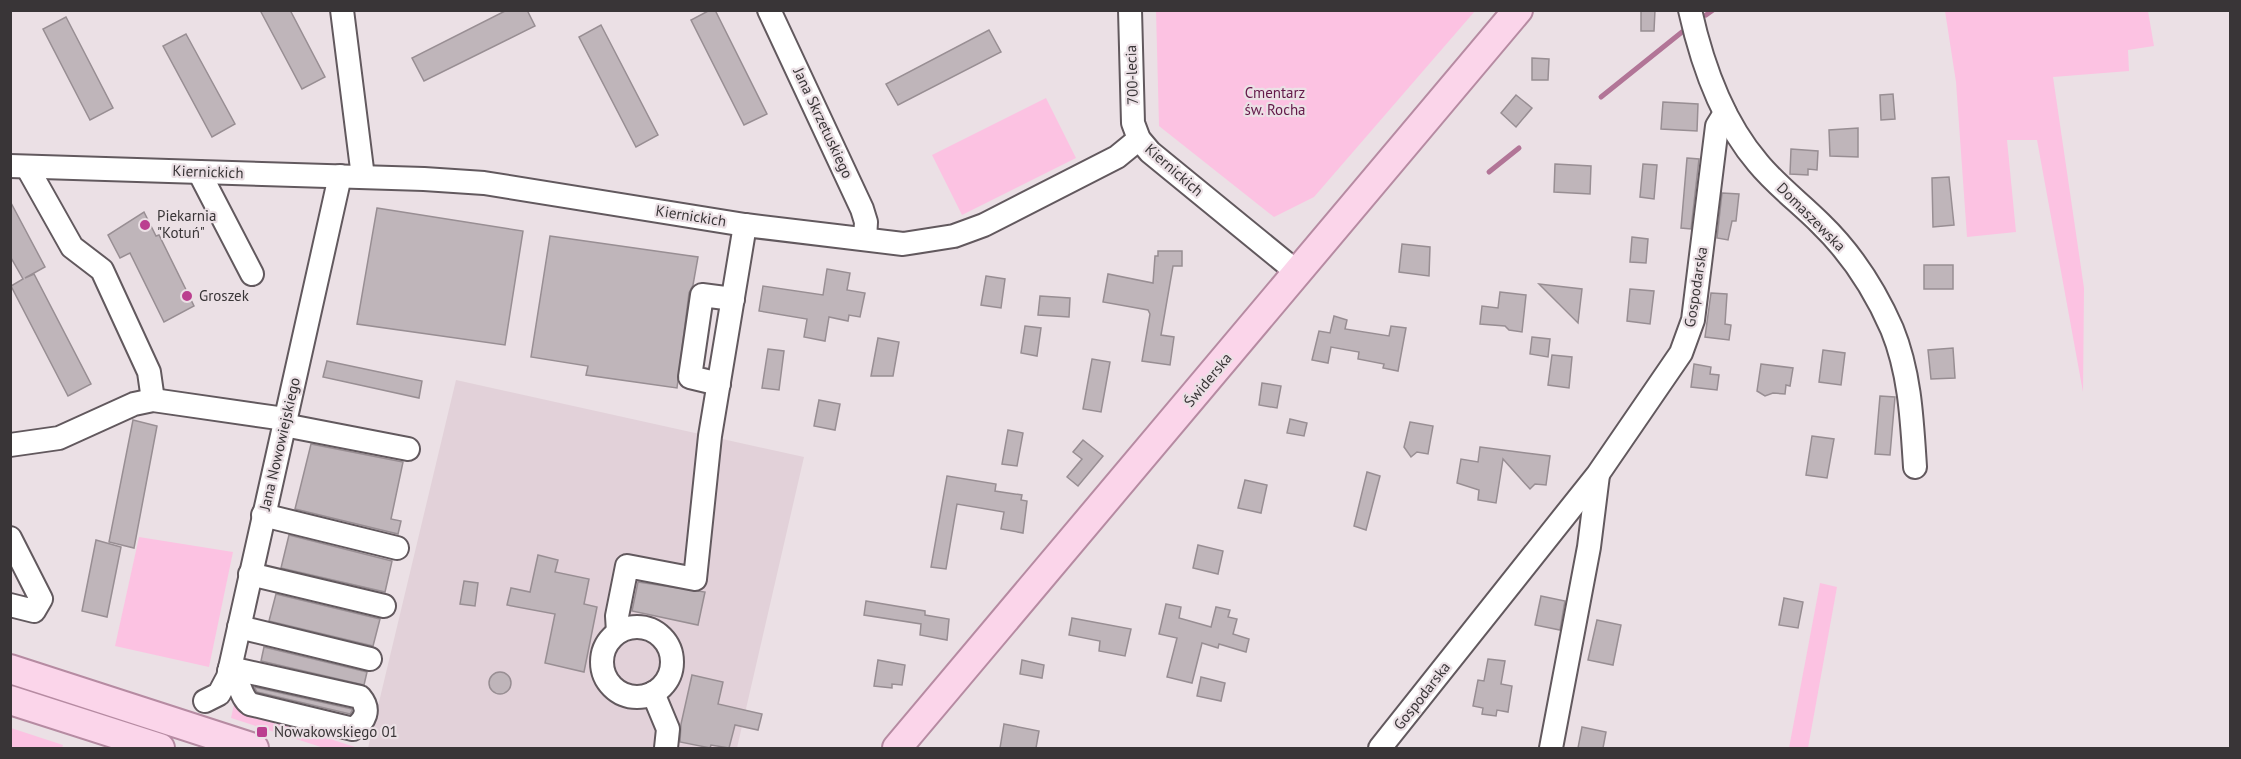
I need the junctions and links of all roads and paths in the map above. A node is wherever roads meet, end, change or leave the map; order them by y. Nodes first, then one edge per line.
1 (342, 10) edge
2 (769, 10) edge
3 (1130, 10) edge
4 (1518, 10) edge
5 (1690, 10) edge
6 (1725, 113) junction
7 (1139, 139) junction
8 (19, 167) edge
9 (199, 172) junction
10 (340, 176) junction
11 (363, 177) junction
12 (745, 225) junction
13 (865, 239) junction
14 (1298, 273) junction
15 (252, 274) dead end
16 (733, 299) junction
17 (719, 384) junction
18 (153, 400) junction
19 (284, 422) junction
20 (10, 446) edge
21 (408, 449) dead end
22 (1915, 467) dead end
23 (1598, 474) junction
24 (263, 515) junction
25 (10, 538) edge
26 (397, 548) dead end
27 (250, 574) junction
28 (33, 582) junction
29 (10, 597) edge
30 (10, 605) edge
31 (384, 606) dead end
32 (239, 627) junction
33 (618, 632) junction
34 (370, 659) dead end
35 (10, 669) edge
36 (229, 669) junction
37 (654, 693) junction
38 (10, 700) edge
39 (205, 701) dead end
40 (160, 748) edge
41 (254, 748) edge
42 (666, 748) edge
43 (897, 748) edge
44 (1380, 748) edge
45 (1551, 748) edge

1 - 11 street
2 - 13 street, Jana Skrzetuskiego
3 - 7 street, 700-lecia
4 - 14 main road, Świderska
5 - 6 street, Domaszewska
6 - 22 street, Domaszewska
6 - 23 street, Gospodarska
7 - 13 street, Kiernickich
7 - 14 street, Kiernickich
8 - 9 street, Kiernickich
8 - 18 street
9 - 10 street, Kiernickich
9 - 15 street
10 - 11 street, Kiernickich
10 - 19 street, Jana Nowowiejskiego
11 - 12 street, Kiernickich
12 - 13 street, Kiernickich
12 - 16 street
14 - 43 main road, Świderska
16 - 17 street
16 - 17 street
17 - 33 street
18 - 19 street
18 - 20 street
19 - 21 street
19 - 24 street, Jana Nowowiejskiego
23 - 44 street, Gospodarska
23 - 45 street, Gospodarska
24 - 26 street
24 - 27 street, Jana Nowowiejskiego
25 - 28 street
27 - 31 street
27 - 32 street, Jana Nowowiejskiego
28 - 29 street
28 - 30 street
32 - 34 street
32 - 36 street, Jana Nowowiejskiego
33 - 37 street
33 - 37 street
35 - 41 main road
36 - 36 street
36 - 39 street, Jana Nowowiejskiego
37 - 42 street
38 - 40 main road

